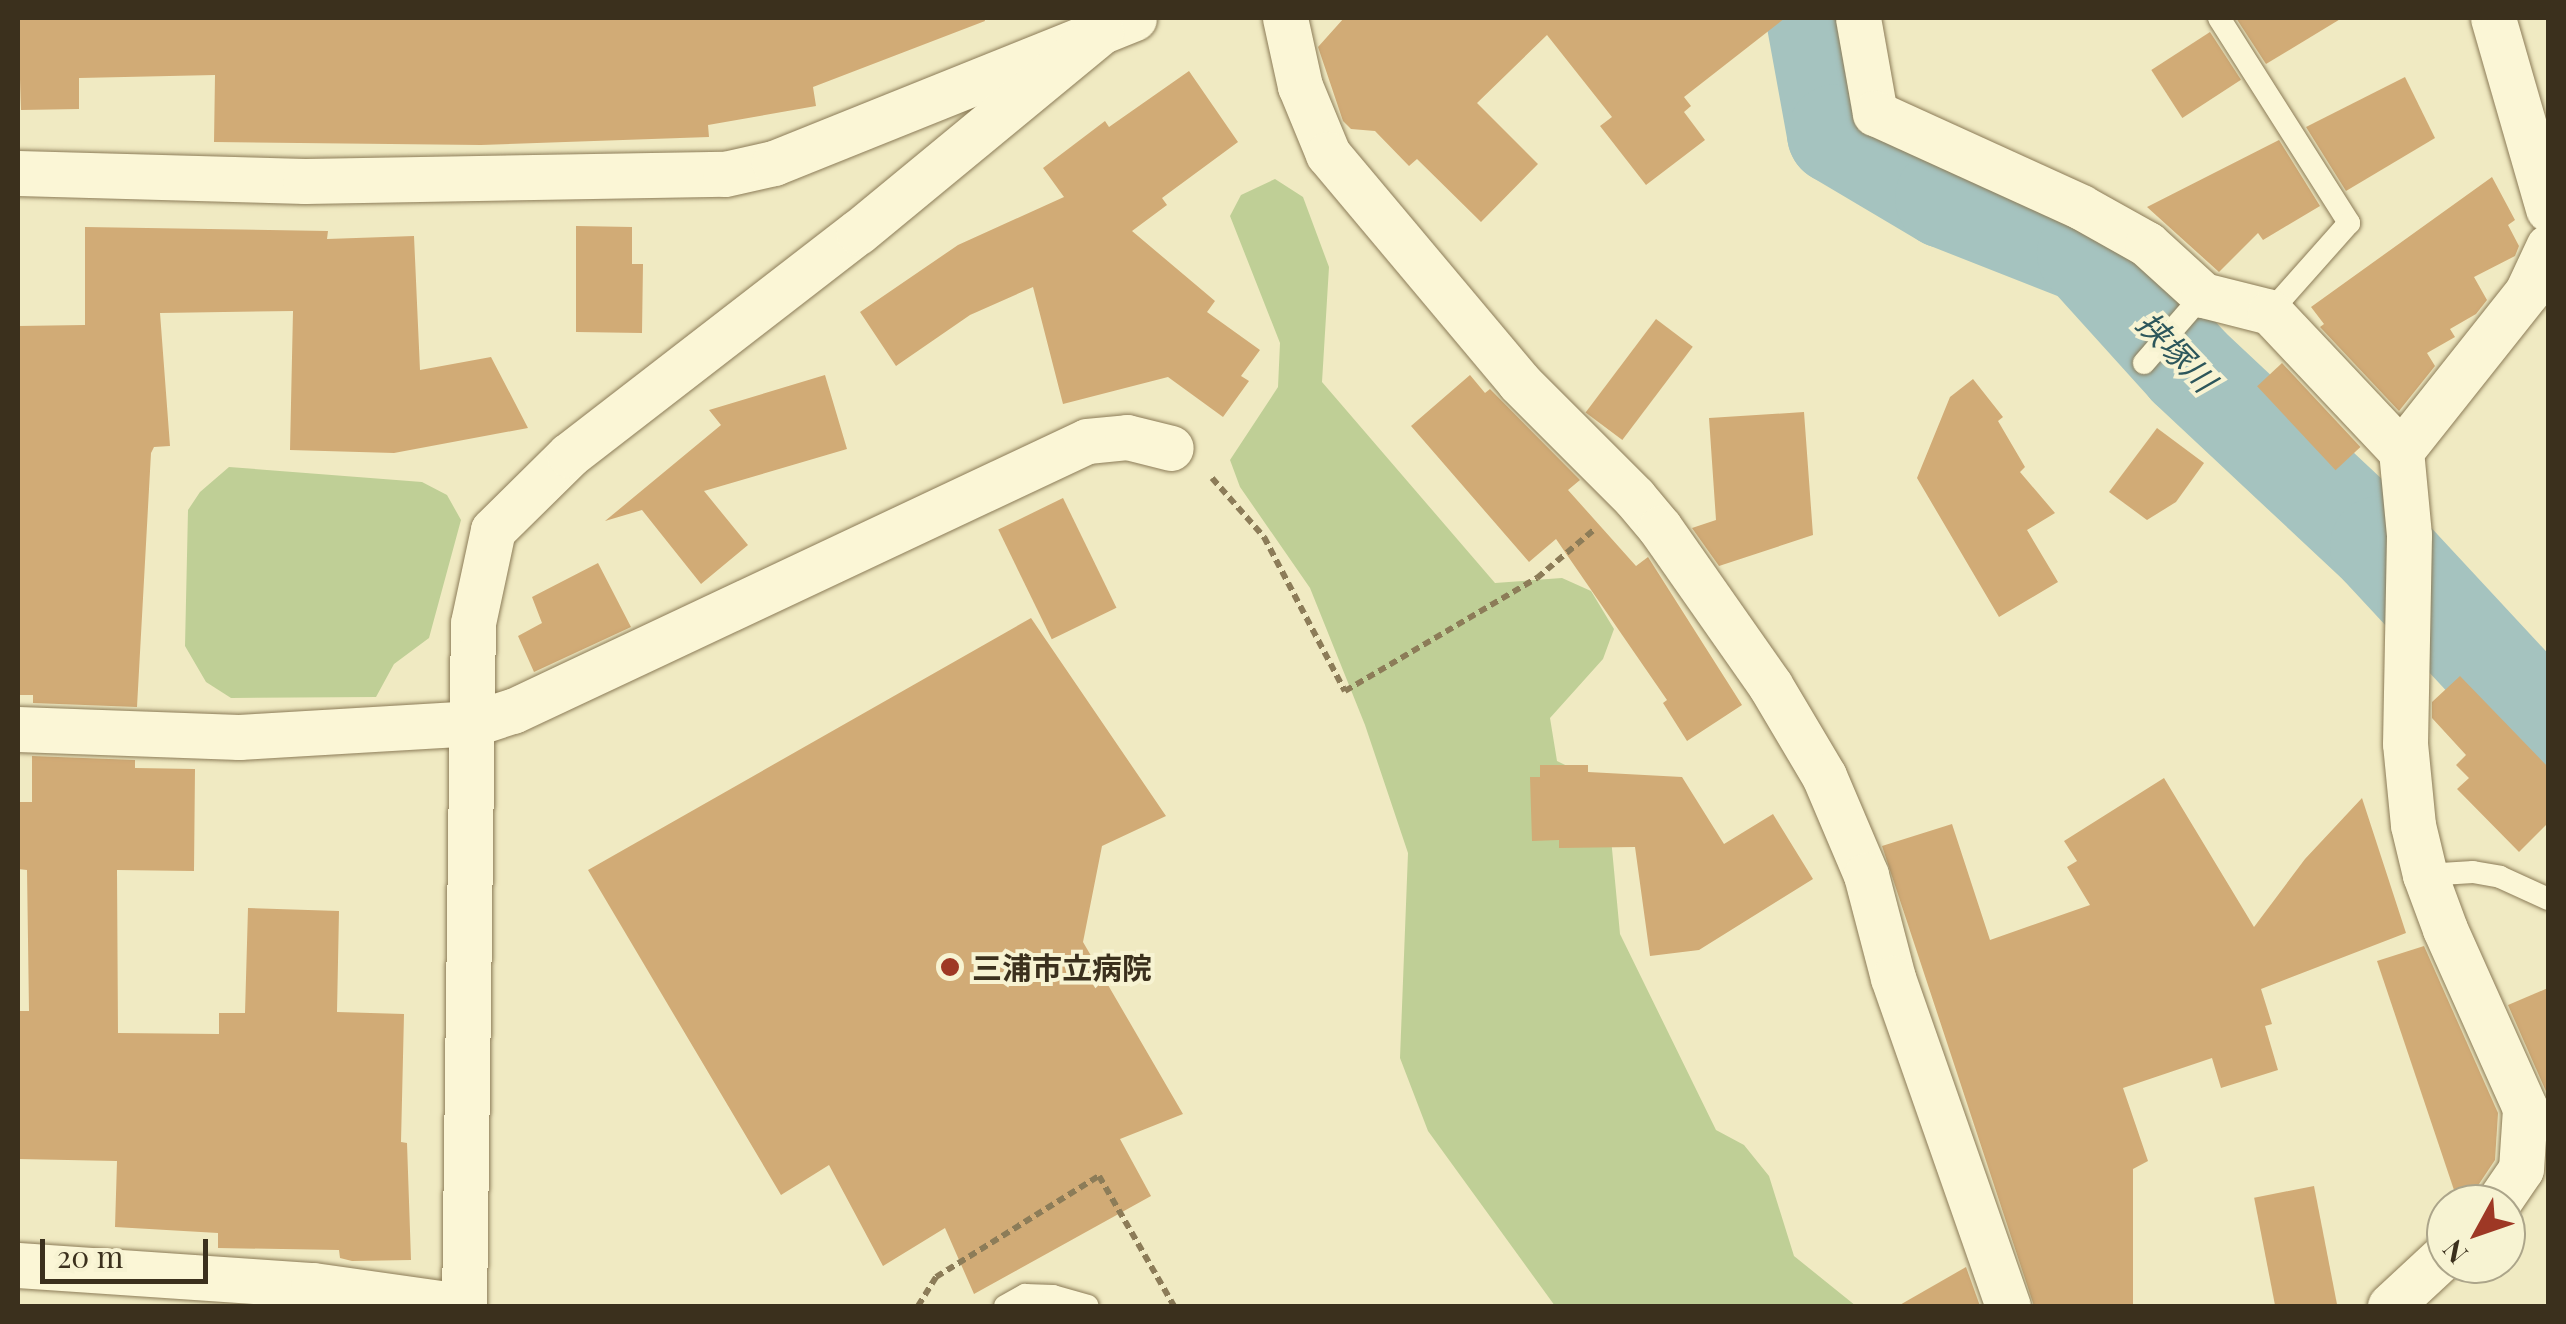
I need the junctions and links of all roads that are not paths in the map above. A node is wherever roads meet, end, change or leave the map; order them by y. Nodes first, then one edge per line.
1 (1285, 18) edge
2 (1858, 18) edge
3 (2219, 18) edge
4 (2493, 18) edge
5 (1117, 25) edge
6 (18, 173) edge
7 (2548, 210) edge
8 (2548, 247) edge
9 (2190, 310) junction
10 (2270, 312) junction
11 (2144, 364) dead end
12 (1171, 448) road end
13 (2400, 450) junction
14 (475, 723) junction
15 (18, 728) edge
16 (2424, 874) junction
17 (2548, 899) edge
18 (2511, 1184) edge
19 (18, 1265) edge
20 (2426, 1273) edge
21 (462, 1306) edge
22 (1005, 1306) edge
23 (1088, 1306) edge
24 (2008, 1306) edge
25 (2390, 1306) edge

1 - 24 street
2 - 9 street
3 - 10 lane
4 - 7 street
5 - 6 street
5 - 14 street
8 - 13 street
9 - 10 street
9 - 11 lane
10 - 13 street
12 - 14 street
13 - 16 street
14 - 15 street
14 - 21 street
16 - 17 lane
16 - 18 street
19 - 21 street
20 - 25 street
22 - 23 lane

